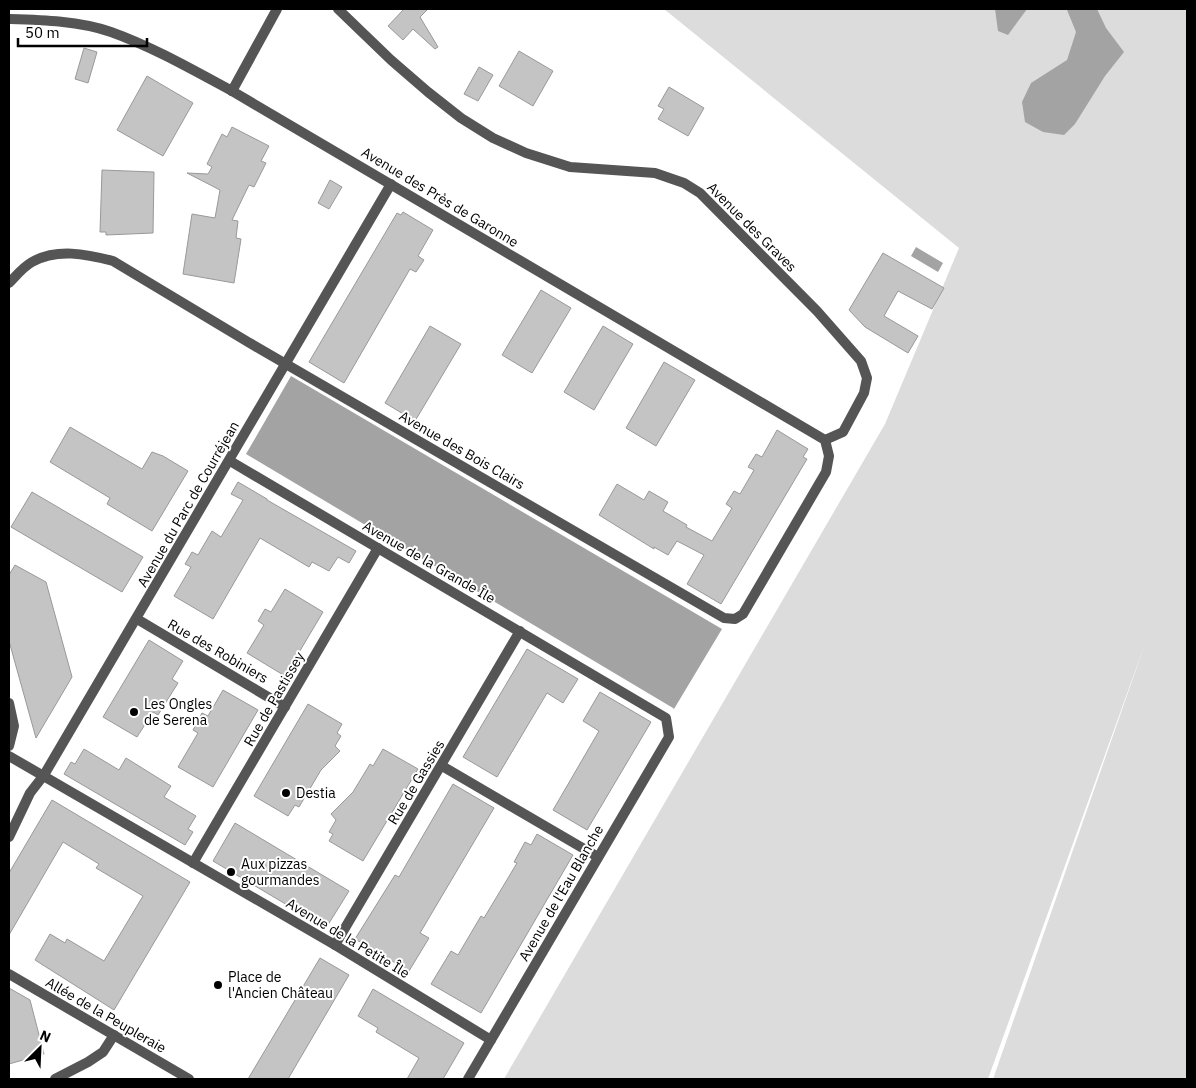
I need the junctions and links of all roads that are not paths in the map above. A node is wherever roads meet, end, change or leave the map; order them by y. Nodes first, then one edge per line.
1 (277, 9) edge
2 (338, 9) edge
3 (9, 19) edge
4 (232, 91) junction
5 (391, 184) junction
6 (9, 283) edge
7 (286, 363) junction
8 (825, 440) junction
9 (230, 461) junction
10 (378, 548) junction
11 (136, 619) junction
12 (520, 631) junction
13 (9, 703) edge
14 (285, 707) junction
15 (10, 716) edge
16 (666, 718) joint
17 (9, 746) edge
18 (9, 756) edge
19 (442, 766) junction
20 (44, 775) junction
21 (9, 838) edge
22 (598, 857) junction
23 (193, 863) junction
24 (335, 945) junction
25 (9, 974) edge
26 (114, 1035) junction
27 (491, 1040) junction
28 (55, 1079) edge
29 (189, 1079) edge
30 (468, 1079) edge

1 - 4 street
2 - 8 street, Avenue des Graves
3 - 4 street, Avenue des Près de Garonne
4 - 5 street, Avenue des Près de Garonne
5 - 7 street, Avenue du Parc de Courréjean
5 - 8 street, Avenue des Près de Garonne
6 - 7 street, Avenue des Bois Clairs
7 - 8 street, Avenue des Bois Clairs
7 - 9 street, Avenue du Parc de Courréjean
9 - 10 street, Avenue de la Grande Île
9 - 11 street, Avenue du Parc de Courréjean
10 - 12 street, Avenue de la Grande Île
10 - 14 street, Rue de Pastissey
11 - 14 street, Rue des Robiniers
11 - 20 street, Avenue du Parc de Courréjean
12 - 16 street, Avenue de la Grande Île
12 - 19 street, Rue de Gassies
13 - 15 street
14 - 23 street, Rue de Pastissey
15 - 17 street
16 - 22 street, Avenue de l'Eau Blanche
18 - 20 street, Avenue de la Petite Île
19 - 22 street
19 - 24 street, Rue de Gassies
20 - 21 street, Avenue du Parc de Courréjean
20 - 23 street, Avenue de la Petite Île
22 - 27 street, Avenue de l'Eau Blanche
23 - 24 street, Avenue de la Petite Île
24 - 27 street, Avenue de la Petite Île
25 - 26 street, Allée de la Peupleraie
26 - 28 street
26 - 29 street, Allée de la Peupleraie
27 - 30 street, Avenue de l'Eau Blanche

